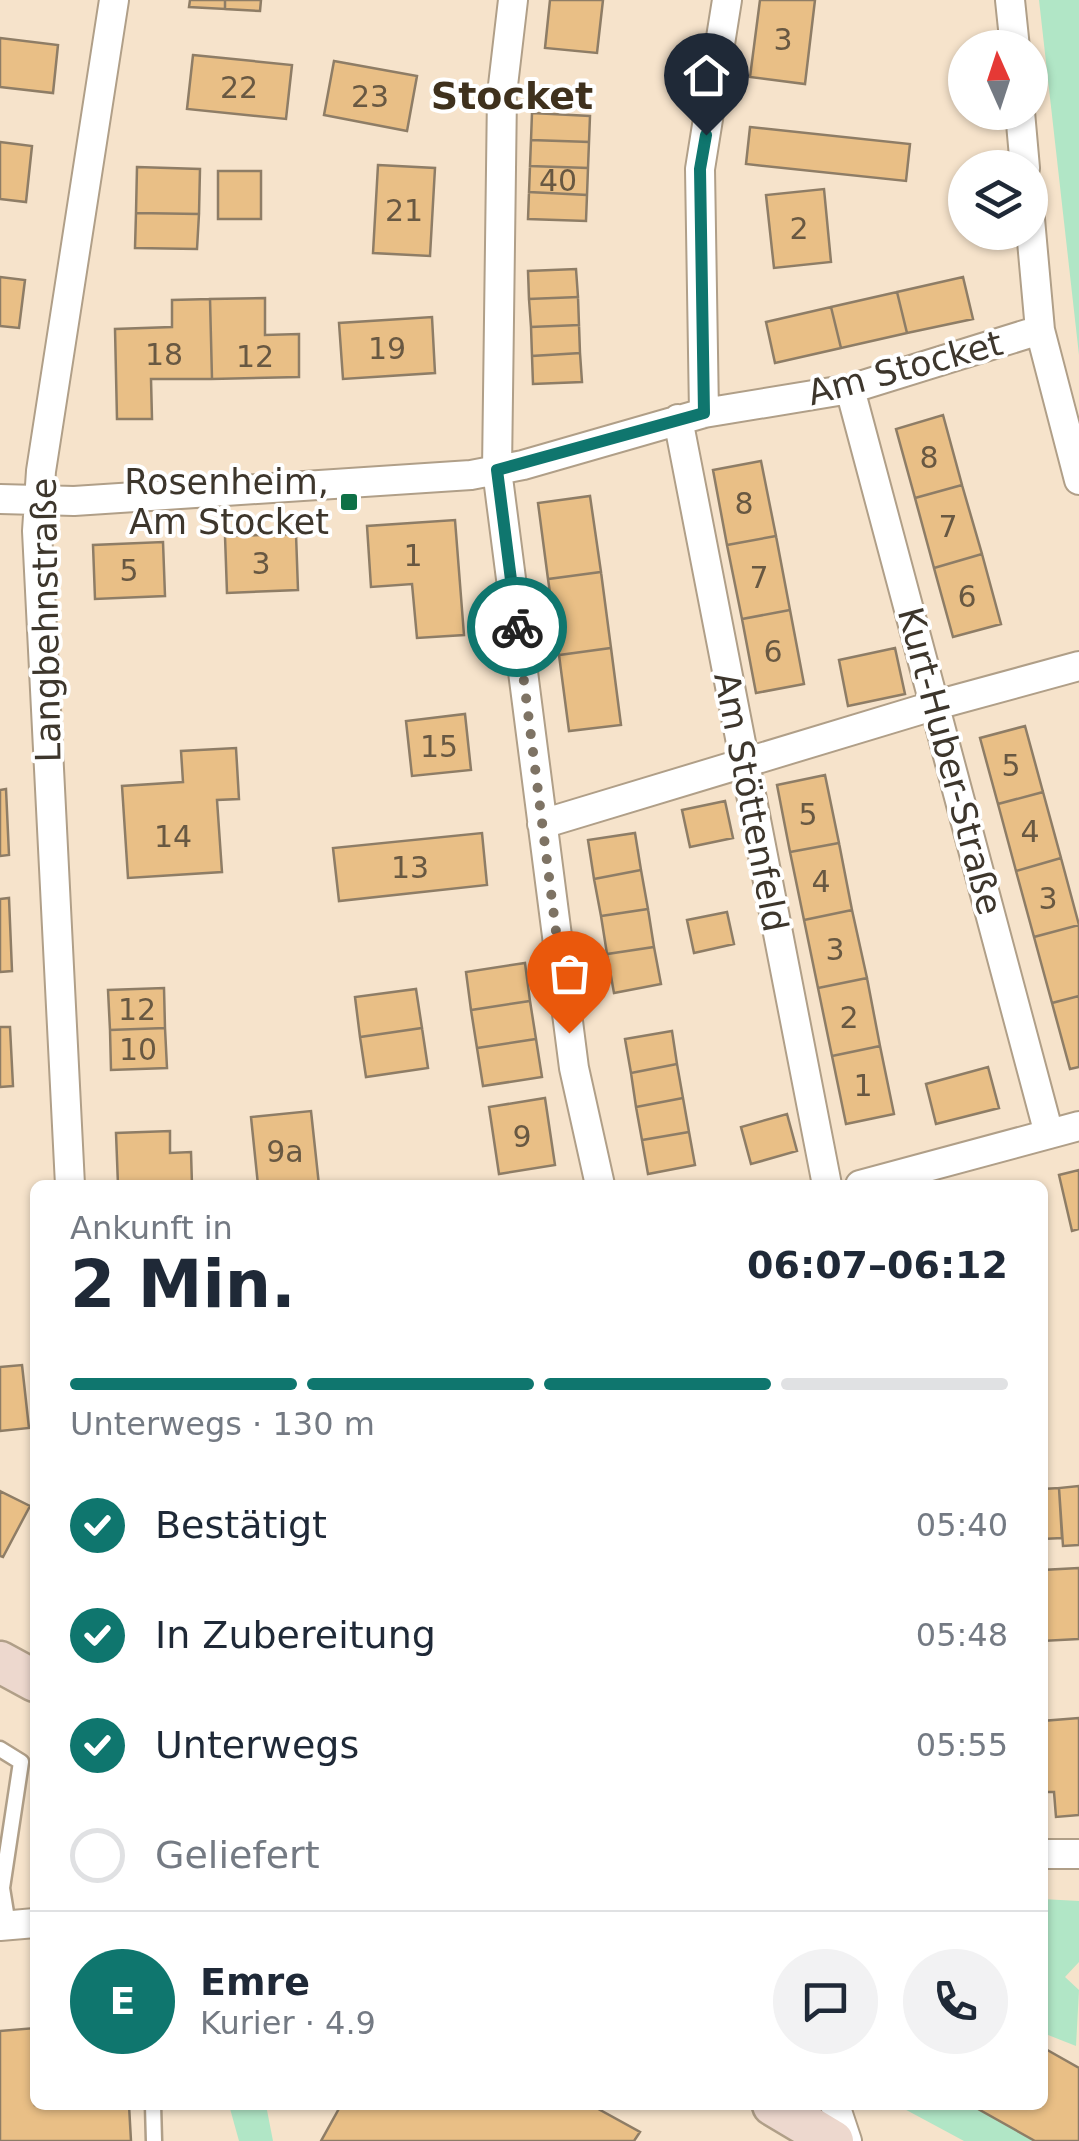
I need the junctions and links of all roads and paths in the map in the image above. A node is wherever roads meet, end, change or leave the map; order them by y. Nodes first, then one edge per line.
1 (114, 0) edge
2 (512, 0) edge
3 (727, 0) edge
4 (1010, 0) edge
5 (1013, 30) edge
6 (1033, 250) edge
7 (1040, 330) junction
8 (850, 389) junction
9 (691, 416) junction
10 (497, 470) junction
11 (1079, 480) edge
12 (0, 500) edge
13 (39, 501) junction
14 (1079, 666) edge
15 (936, 705) junction
16 (742, 763) junction
17 (542, 824) junction
18 (1079, 1126) edge
19 (1049, 1134) junction
20 (70, 1180) edge
21 (599, 1180) edge
22 (826, 1180) edge
23 (879, 1180) edge
24 (0, 1662) edge
25 (30, 1678) edge
26 (0, 1749) edge
27 (1048, 1854) edge
28 (1079, 1854) edge
29 (14, 1924) edge
30 (152, 2110) edge
31 (781, 2110) edge
32 (837, 2110) edge
33 (154, 2141) edge
34 (832, 2141) edge
35 (847, 2141) edge

1 - 13 street, Langbehnstraße
2 - 10 street
3 - 9 street, Am Stöttenfeld
4 - 5 street
6 - 7 street
7 - 8 street, Am Stocket
7 - 11 street
8 - 9 street, Am Stocket
8 - 15 street, Kurt-Huber-Straße
9 - 10 street, Am Stocket
9 - 16 street, Am Stöttenfeld
10 - 13 street, Am Stocket
10 - 17 street
12 - 13 street, Am Stocket
13 - 20 street, Langbehnstraße
14 - 15 street
15 - 16 street
15 - 19 street, Kurt-Huber-Straße
16 - 17 street
16 - 22 street, Am Stöttenfeld
17 - 21 street
18 - 19 street
19 - 23 street
24 - 25 main road
26 - 29 lane
27 - 28 street
30 - 33 lane
31 - 34 main road
32 - 35 street

